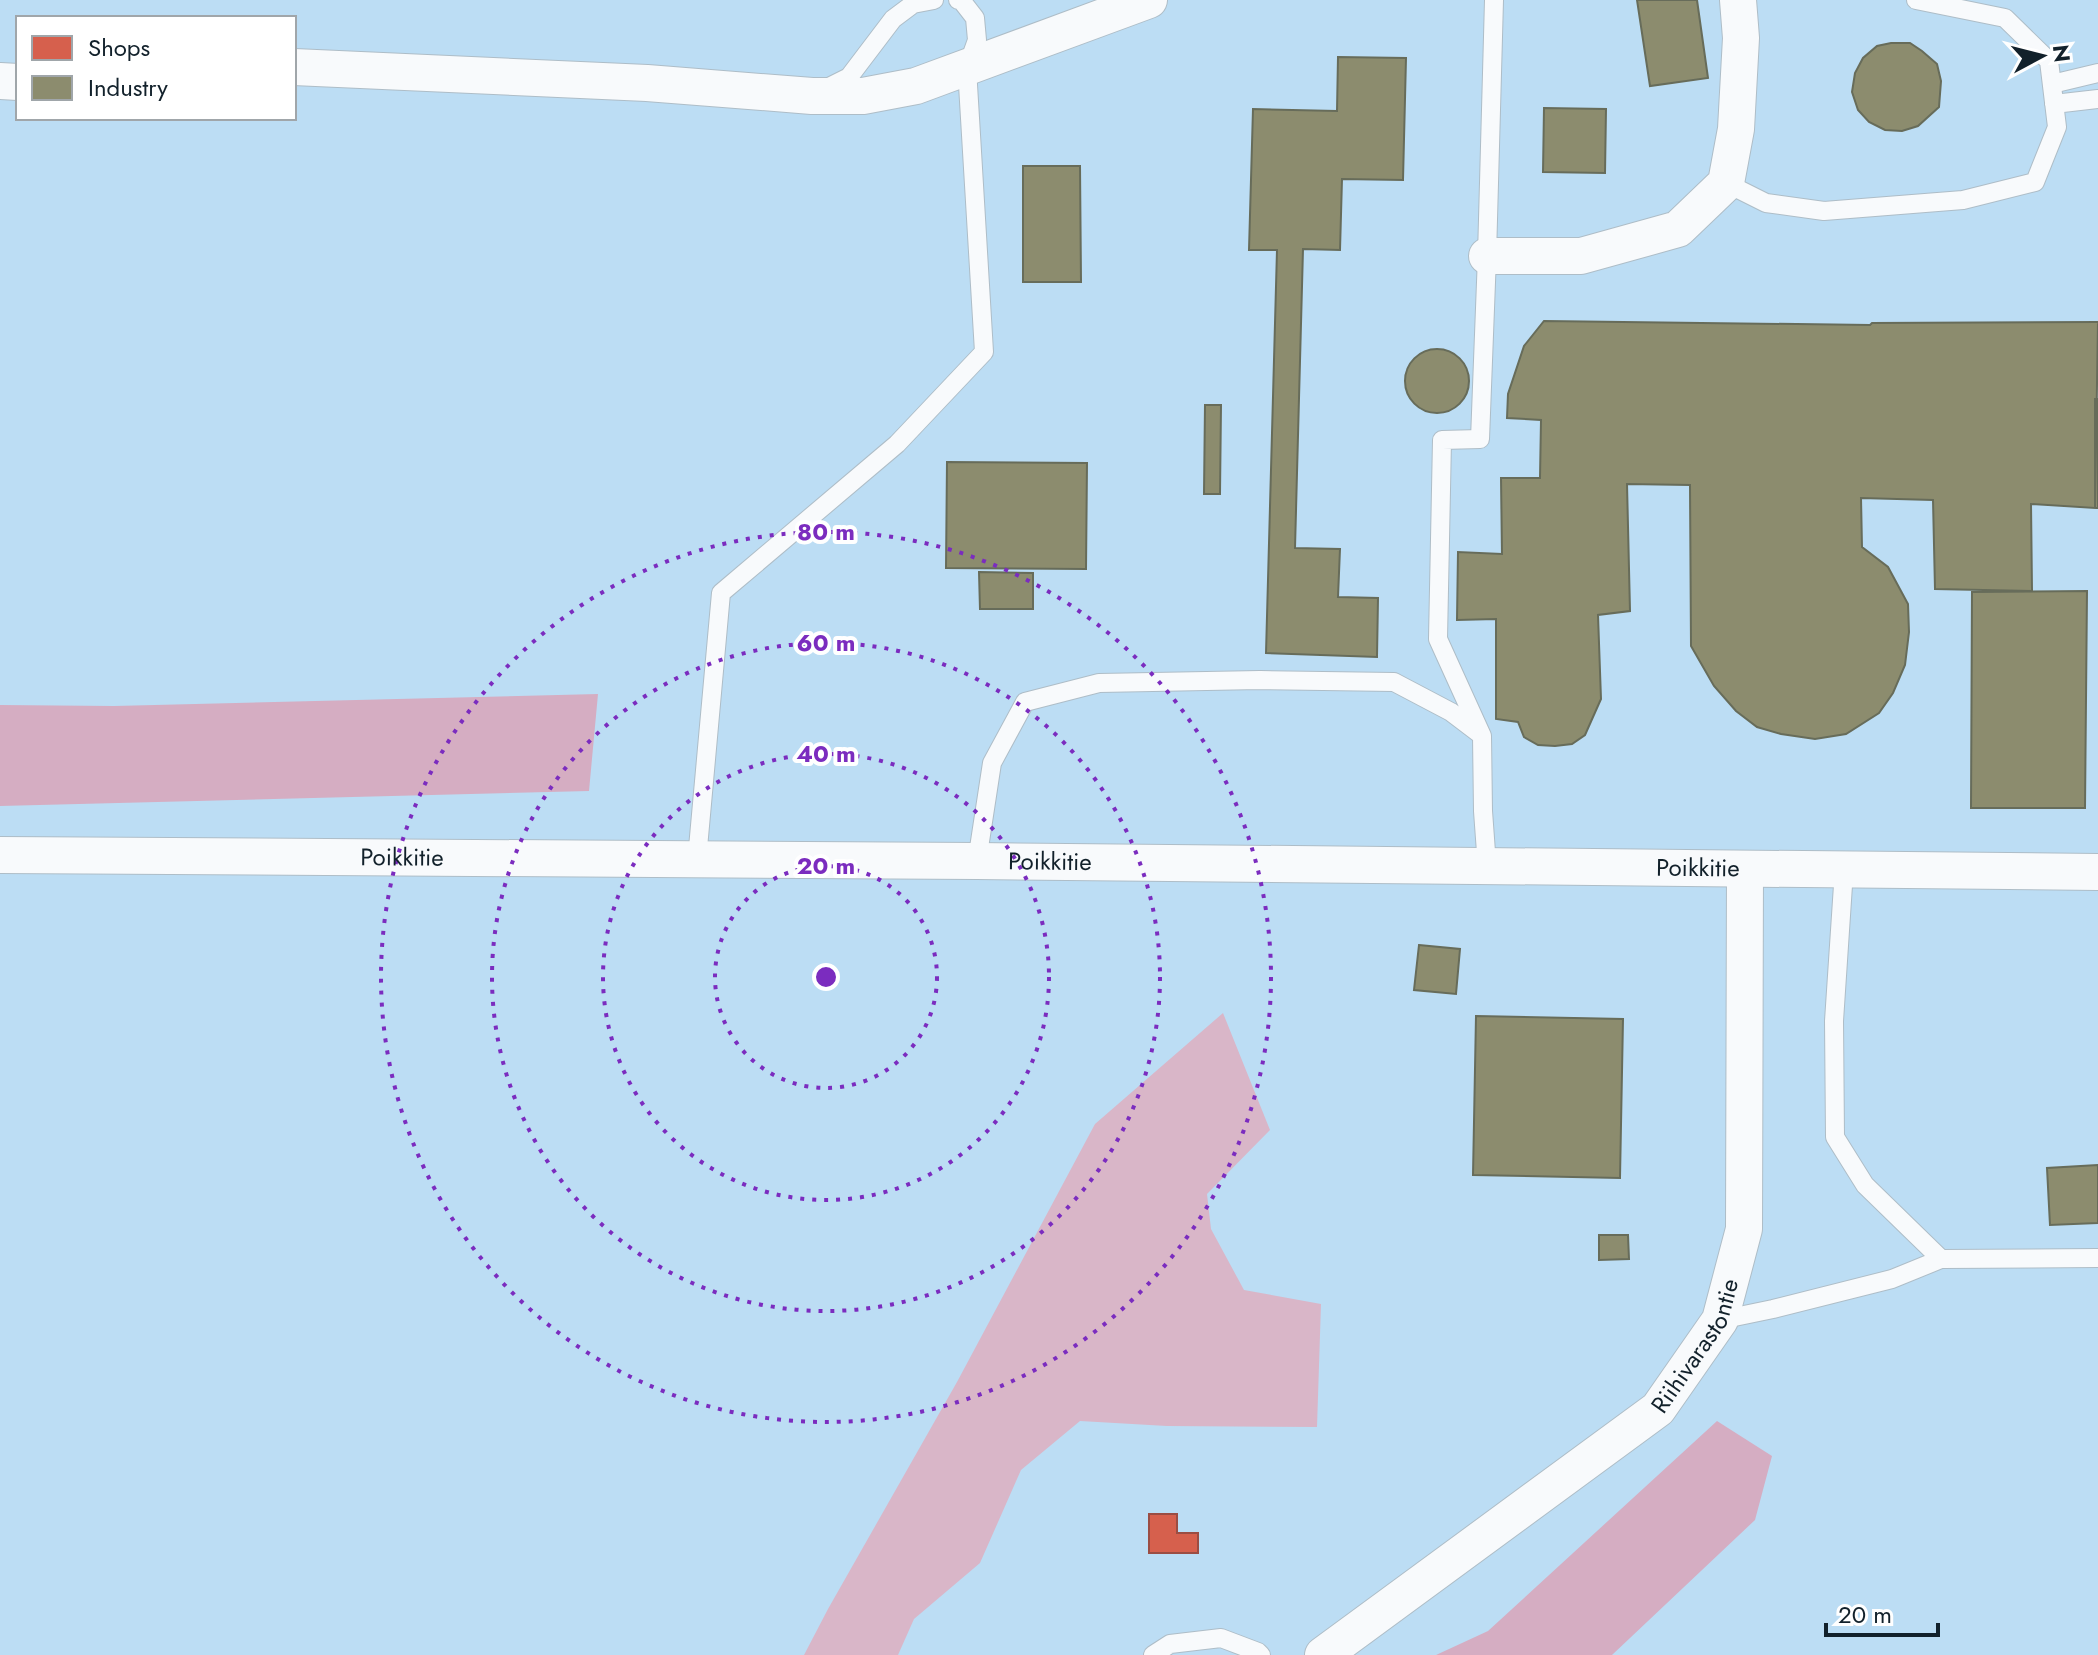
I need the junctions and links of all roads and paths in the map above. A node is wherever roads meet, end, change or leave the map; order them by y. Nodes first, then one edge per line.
1 (934, 0) edge
2 (958, 0) edge
3 (1149, 0) edge
4 (1494, 0) edge
5 (1738, 0) edge
6 (1916, 0) edge
7 (296, 67) edge
8 (967, 68) junction
9 (2098, 73) edge
10 (2052, 84) junction
11 (812, 96) junction
12 (2098, 99) edge
13 (2054, 104) junction
14 (1726, 183) junction
15 (1487, 256) junction
16 (1482, 736) junction
17 (0, 855) edge
18 (697, 859) junction
19 (977, 861) junction
20 (1487, 866) junction
21 (1745, 869) junction
22 (1844, 870) junction
23 (2098, 872) edge
24 (2098, 1258) edge
25 (1941, 1259) junction
26 (1720, 1320) junction
27 (1153, 1655) edge
28 (1261, 1655) edge
29 (1323, 1655) edge

1 - 11 lane
2 - 8 lane
3 - 8 street
4 - 15 lane
5 - 14 street
6 - 10 lane
7 - 11 street
8 - 11 street
8 - 18 lane
9 - 10 lane
10 - 13 lane
12 - 13 lane
13 - 14 lane
14 - 15 street
15 - 16 lane
16 - 19 lane
16 - 20 lane
17 - 18 street, Poikkitie
18 - 19 street, Poikkitie
19 - 20 street, Poikkitie
20 - 21 street, Poikkitie
21 - 22 street, Poikkitie
21 - 26 street, Riihivarastontie
22 - 23 street, Poikkitie
22 - 25 lane
24 - 25 lane
25 - 26 lane
26 - 29 street, Riihivarastontie
27 - 28 lane

